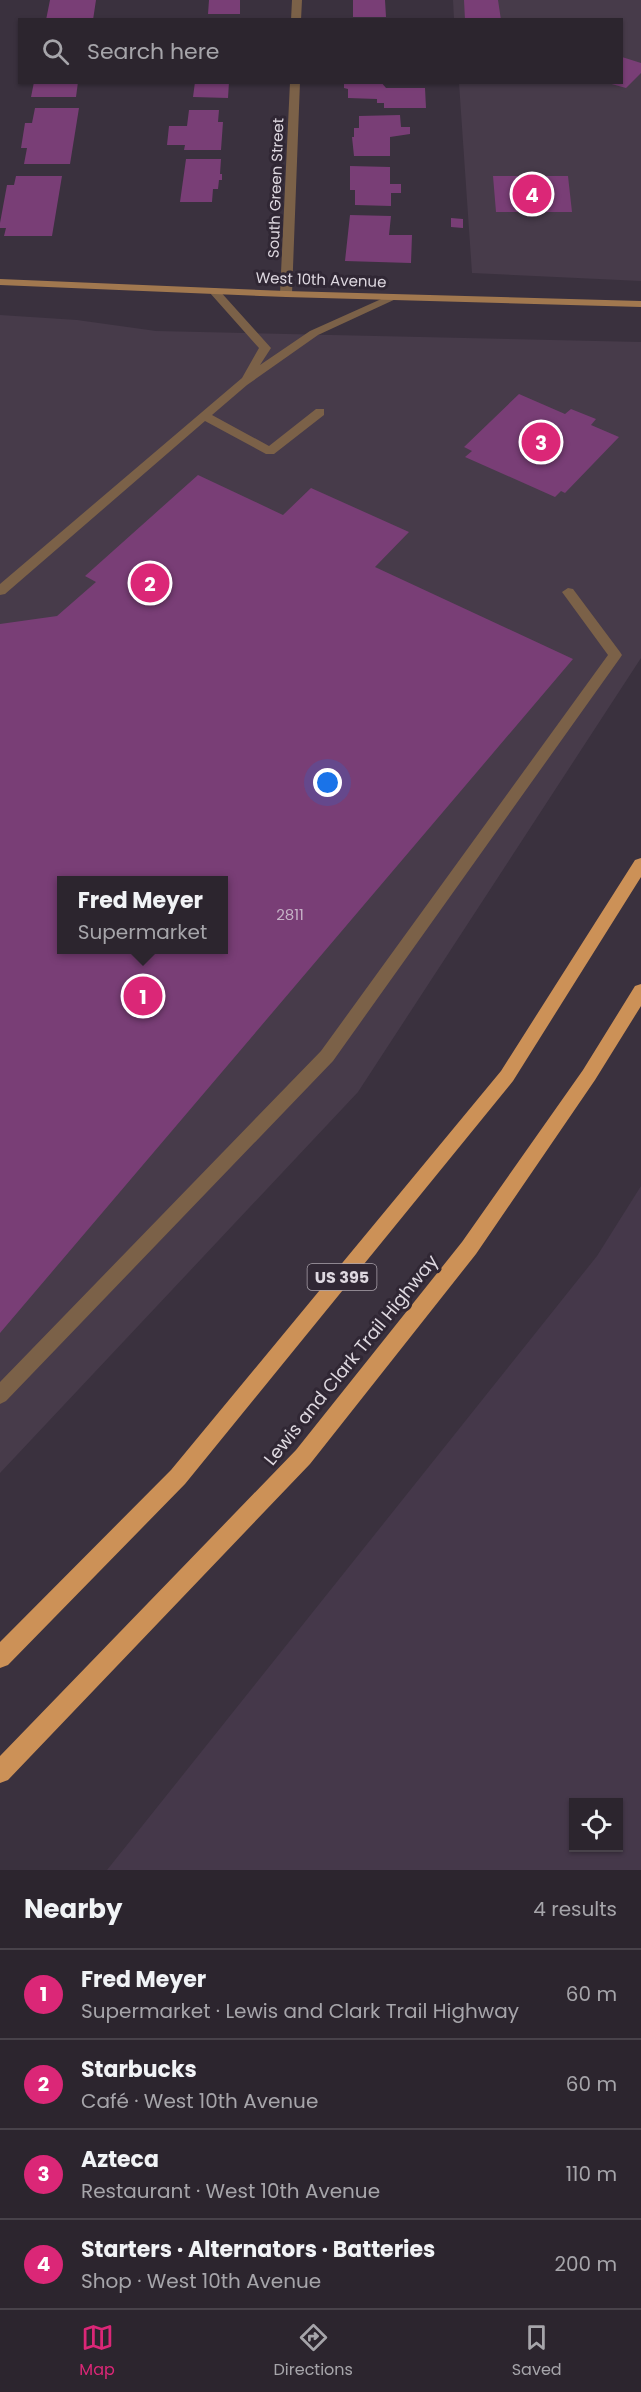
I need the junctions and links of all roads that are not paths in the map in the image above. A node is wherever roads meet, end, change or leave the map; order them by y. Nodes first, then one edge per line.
1 (297, 0) edge
2 (296, 18) edge
3 (295, 84) edge
4 (0, 282) edge
5 (214, 291) junction
6 (286, 294) junction
7 (392, 298) junction
8 (641, 304) edge
9 (243, 382) junction
10 (320, 412) dead end
11 (204, 416) junction
12 (0, 591) edge
13 (568, 592) dead end
14 (641, 864) edge
15 (641, 991) edge
16 (0, 1395) edge
17 (0, 1657) edge
18 (0, 1773) edge

1 - 2 street
3 - 6 street, South Green Street
4 - 5 main road, West 10th Avenue
5 - 6 main road, West 10th Avenue
5 - 9 street
6 - 7 main road, West 10th Avenue
7 - 8 main road, West 10th Avenue
7 - 9 street
9 - 11 street
10 - 11 street
11 - 12 street
13 - 16 street
14 - 17 highway, US 395
15 - 18 highway, Lewis and Clark Trail Highway

